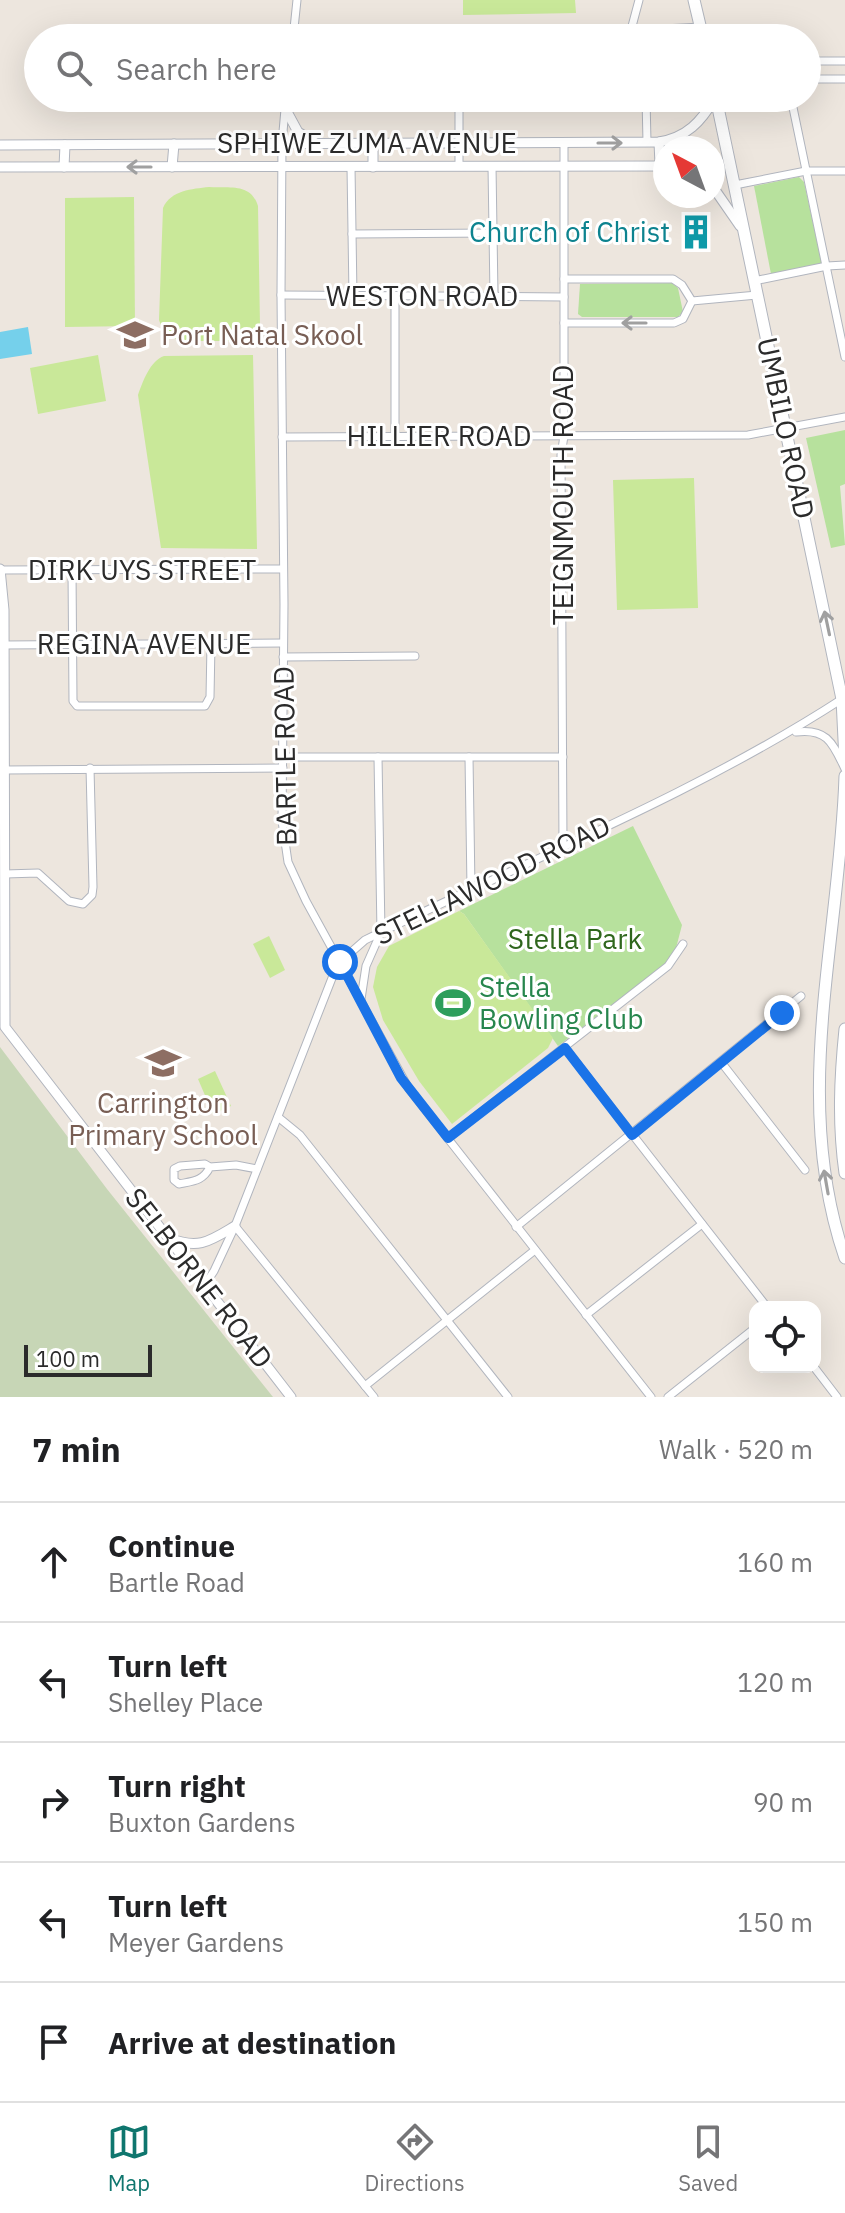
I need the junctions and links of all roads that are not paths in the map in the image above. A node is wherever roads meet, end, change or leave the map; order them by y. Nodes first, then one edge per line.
1 (297, 0) edge
2 (639, 0) edge
3 (694, 0) edge
4 (295, 24) edge
5 (633, 24) edge
6 (700, 24) edge
7 (821, 61) edge
8 (845, 61) edge
9 (821, 79) edge
10 (845, 79) edge
11 (284, 112) edge
12 (289, 112) edge
13 (459, 112) edge
14 (646, 112) edge
15 (706, 112) edge
16 (718, 112) edge
17 (794, 112) edge
18 (679, 136) edge
19 (647, 142) junction
20 (653, 142) edge
21 (282, 143) junction
22 (373, 143) junction
23 (459, 143) junction
24 (564, 143) junction
25 (174, 144) junction
26 (317, 144) junction
27 (0, 145) edge
28 (65, 145) junction
29 (653, 165) edge
30 (459, 166) junction
31 (492, 166) junction
32 (564, 166) junction
33 (0, 167) edge
34 (64, 167) junction
35 (172, 167) junction
36 (281, 167) junction
37 (351, 167) junction
38 (373, 167) junction
39 (806, 171) junction
40 (845, 171) edge
41 (735, 185) junction
42 (725, 204) edge
43 (744, 232) junction
44 (493, 233) junction
45 (352, 234) junction
46 (845, 265) edge
47 (827, 266) junction
48 (564, 279) junction
49 (754, 281) junction
50 (281, 295) junction
51 (395, 295) junction
52 (757, 295) junction
53 (353, 296) junction
54 (494, 296) junction
55 (564, 297) junction
56 (692, 301) junction
57 (564, 323) junction
58 (845, 355) edge
59 (845, 417) edge
60 (787, 428) junction
61 (564, 436) junction
62 (282, 437) junction
63 (395, 437) junction
64 (283, 569) junction
65 (0, 570) edge
66 (72, 570) junction
67 (283, 643) junction
68 (211, 644) junction
69 (4, 645) junction
70 (73, 645) junction
71 (415, 656) dead end
72 (283, 657) junction
73 (842, 699) junction
74 (791, 732) junction
75 (282, 757) junction
76 (378, 757) junction
77 (469, 757) junction
78 (563, 757) junction
79 (845, 760) edge
80 (90, 768) junction
81 (283, 768) junction
82 (845, 769) edge
83 (4, 770) junction
84 (845, 776) edge
85 (844, 825) edge
86 (563, 846) junction
87 (5, 874) junction
88 (471, 888) junction
89 (381, 932) junction
90 (683, 944) dead end
91 (340, 962) junction
92 (801, 996) dead end
93 (360, 1001) junction
94 (845, 1029) edge
95 (565, 1048) junction
96 (721, 1062) junction
97 (278, 1117) junction
98 (632, 1135) junction
99 (448, 1138) junction
100 (210, 1167) junction
101 (257, 1169) junction
102 (805, 1170) dead end
103 (845, 1173) edge
104 (702, 1224) junction
105 (235, 1226) junction
106 (516, 1227) junction
107 (166, 1237) junction
108 (535, 1250) junction
109 (845, 1258) edge
110 (204, 1286) junction
111 (762, 1301) edge
112 (586, 1315) junction
113 (447, 1320) junction
114 (749, 1333) edge
115 (819, 1373) edge
116 (365, 1386) junction
117 (291, 1397) edge
118 (374, 1397) edge
119 (508, 1397) edge
120 (651, 1397) edge
121 (668, 1397) edge
122 (837, 1397) edge

1 - 4 street
2 - 5 street
3 - 6 main road
7 - 8 street
9 - 10 street
11 - 21 street, BARTLE ROAD
12 - 26 street
13 - 23 street
14 - 19 street
15 - 18 street, SPHIWE ZUMA AVENUE
16 - 41 main road, UMBILO ROAD
17 - 39 street
19 - 20 street, SPHIWE ZUMA AVENUE
24 -> 19 street, SPHIWE ZUMA AVENUE
21 - 25 street, SPHIWE ZUMA AVENUE
21 - 26 street, SPHIWE ZUMA AVENUE
21 - 36 street, BARTLE ROAD
22 - 23 street, SPHIWE ZUMA AVENUE
22 - 26 street, SPHIWE ZUMA AVENUE
22 - 38 street
23 - 24 street, SPHIWE ZUMA AVENUE
23 - 30 street
24 - 32 street, TEIGNMOUTH ROAD
25 - 28 street, SPHIWE ZUMA AVENUE
25 - 35 street
27 - 28 street, SPHIWE ZUMA AVENUE
28 - 34 street
29 - 32 street, SPHIWE ZUMA AVENUE
30 - 31 street, SPHIWE ZUMA AVENUE
30 - 38 street, SPHIWE ZUMA AVENUE
31 - 32 street, SPHIWE ZUMA AVENUE
31 - 44 street
32 - 48 street, TEIGNMOUTH ROAD
33 - 34 street, SPHIWE ZUMA AVENUE
35 -> 34 street, SPHIWE ZUMA AVENUE
35 - 36 street, SPHIWE ZUMA AVENUE
36 - 37 street, SPHIWE ZUMA AVENUE
36 - 50 street, BARTLE ROAD
37 - 38 street, SPHIWE ZUMA AVENUE
37 - 45 street
39 - 40 street
39 - 41 street
39 - 47 street
41 - 43 main road, UMBILO ROAD
42 - 43 street
43 - 49 main road, UMBILO ROAD
44 - 45 street
44 - 54 street
45 - 53 street
46 - 47 street
47 - 49 street
47 - 58 street
48 - 55 street, TEIGNMOUTH ROAD
48 - 56 street
49 - 52 main road, UMBILO ROAD
50 - 53 street, WESTON ROAD
50 - 62 street, BARTLE ROAD
51 - 53 street, WESTON ROAD
51 - 54 street, WESTON ROAD
51 - 63 street
52 - 56 street
52 - 60 main road, UMBILO ROAD
54 - 55 street, WESTON ROAD
55 - 57 street, TEIGNMOUTH ROAD
56 -> 57 street
57 - 61 street, TEIGNMOUTH ROAD
59 - 60 street, HILLIER ROAD
60 - 61 street, HILLIER ROAD
73 -> 60 main road, UMBILO ROAD
61 - 63 street, HILLIER ROAD
61 - 78 street, TEIGNMOUTH ROAD
62 - 63 street, HILLIER ROAD
62 - 64 street, BARTLE ROAD
64 - 66 street, DIRK UYS STREET
64 - 67 street, BARTLE ROAD
65 - 66 street, DIRK UYS STREET
65 - 69 street, SELBORNE ROAD
66 - 70 street
67 - 68 street, REGINA AVENUE
67 - 72 street, BARTLE ROAD
68 - 70 street, REGINA AVENUE
68 - 70 street
69 - 70 street, REGINA AVENUE
69 - 83 street, SELBORNE ROAD
71 - 72 street
72 - 75 street, BARTLE ROAD
73 - 74 street, STELLAWOOD ROAD
73 - 79 main road, UMBILO ROAD
74 - 82 street
74 - 86 street, STELLAWOOD ROAD
75 - 76 street
75 - 81 street, BARTLE ROAD
76 - 77 street
76 - 89 street
77 - 78 street
77 - 88 street
78 - 86 street, TEIGNMOUTH ROAD
80 - 81 street
80 - 83 street
80 - 87 street
81 - 91 street, BARTLE ROAD
83 - 87 street, SELBORNE ROAD
84 - 85 main road
109 -> 85 main road
86 - 88 street, STELLAWOOD ROAD
87 - 107 street, SELBORNE ROAD
88 - 89 street, STELLAWOOD ROAD
89 - 91 street, STELLAWOOD ROAD
89 - 93 street
90 - 95 street
91 - 93 street, BARTLE ROAD
91 - 97 street
92 - 96 street
93 - 99 street, BARTLE ROAD
94 - 103 main road
95 - 98 street
95 - 99 street
96 - 98 street
96 - 102 street
97 - 101 street
97 - 113 street
98 - 104 street
98 - 106 street
99 - 106 street, BARTLE ROAD
100 - 100 street
100 - 101 street
101 - 105 street
104 - 111 street
104 - 112 street
105 - 107 street
105 - 110 street
105 - 116 street
106 - 108 street, BARTLE ROAD
107 - 110 street, SELBORNE ROAD
108 - 112 street, BARTLE ROAD
108 - 113 street
110 - 117 street, SELBORNE ROAD
112 - 120 street, BARTLE ROAD
113 - 116 street
113 - 119 street
114 - 121 street
115 - 122 street
116 - 118 street

